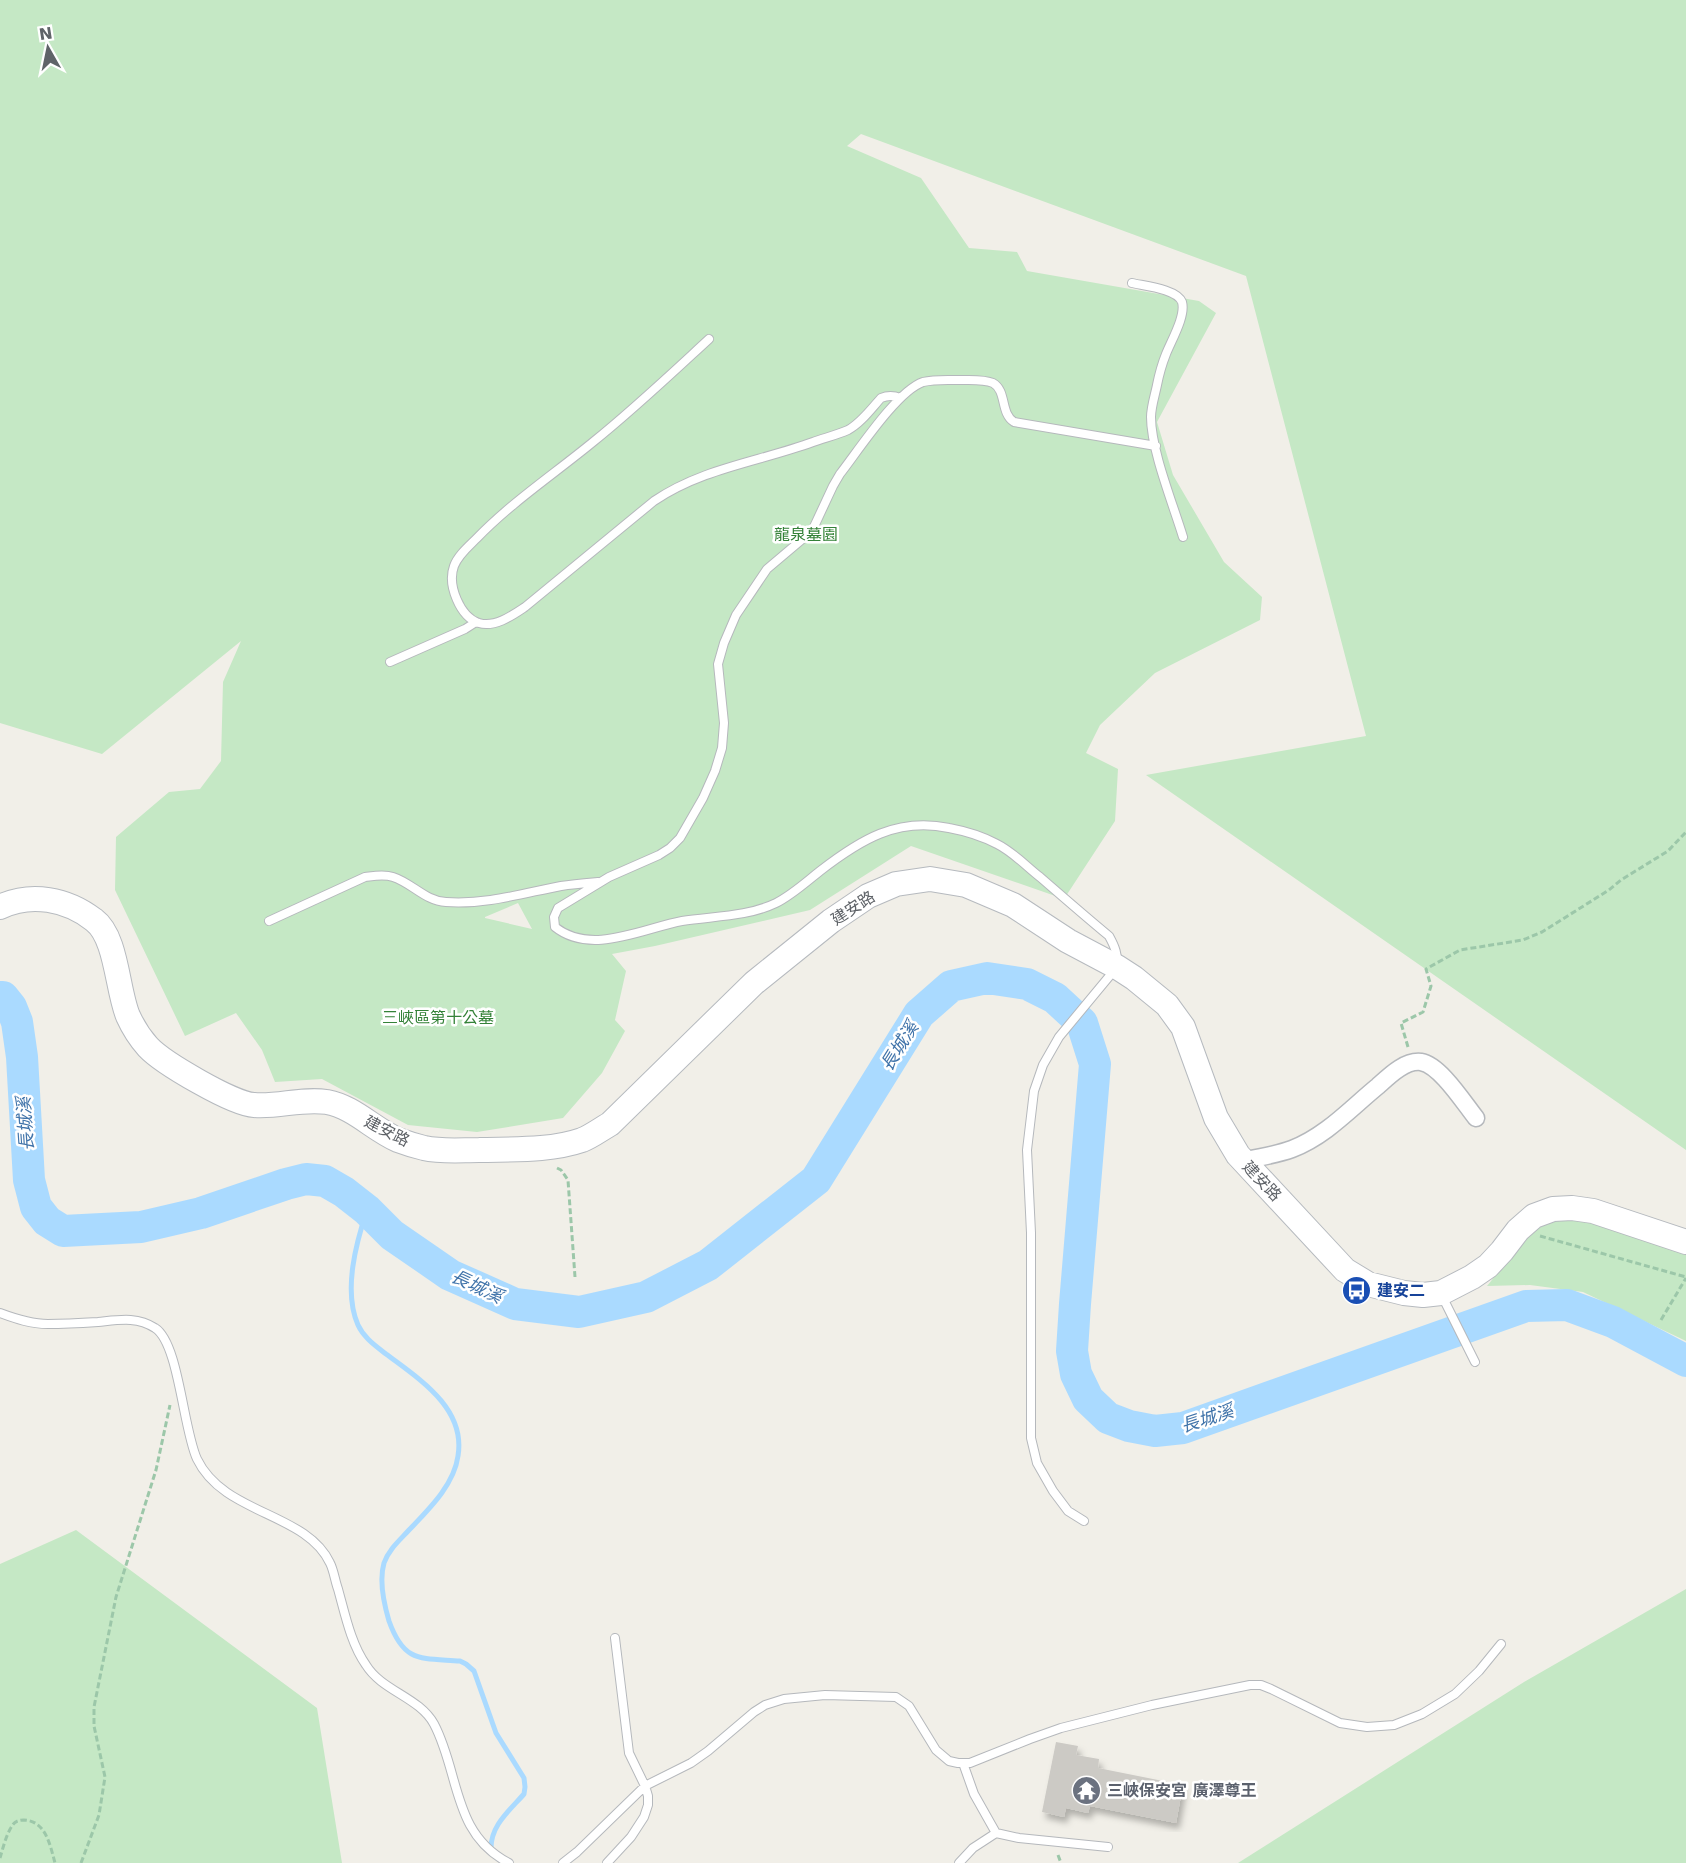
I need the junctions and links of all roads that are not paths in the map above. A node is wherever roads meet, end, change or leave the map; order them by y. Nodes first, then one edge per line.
1 (1132, 283) dead end
2 (709, 339) dead end
3 (900, 398) junction
4 (1156, 446) junction
5 (1183, 537) dead end
6 (476, 622) junction
7 (390, 662) dead end
8 (601, 881) junction
9 (0, 907) edge
10 (269, 921) dead end
11 (1117, 967) junction
12 (1476, 1118) dead end
13 (1243, 1161) junction
14 (1686, 1242) edge
15 (1441, 1293) junction
16 (0, 1313) edge
17 (1474, 1362) dead end
18 (1084, 1521) dead end
19 (615, 1638) dead end
20 (1501, 1644) dead end
21 (963, 1763) junction
22 (645, 1786) junction
23 (996, 1833) junction
24 (1108, 1847) dead end
25 (509, 1863) edge
26 (562, 1863) edge
27 (607, 1863) edge
28 (959, 1863) edge

1 - 4 lane
2 - 6 lane
3 - 4 lane
3 - 6 lane
3 - 8 lane
4 - 5 lane
6 - 7 lane
8 - 10 lane
8 - 11 lane
9 - 11 street, 建安路
11 - 13 street, 建安路
11 - 18 lane
12 - 13 street
13 - 15 street, 建安路
14 - 15 street, 建安路
15 - 17 lane
16 - 25 lane
19 - 22 lane
20 - 21 lane
21 - 22 lane
21 - 23 lane
22 - 26 lane
22 - 27 lane
23 - 24 lane
23 - 28 lane

